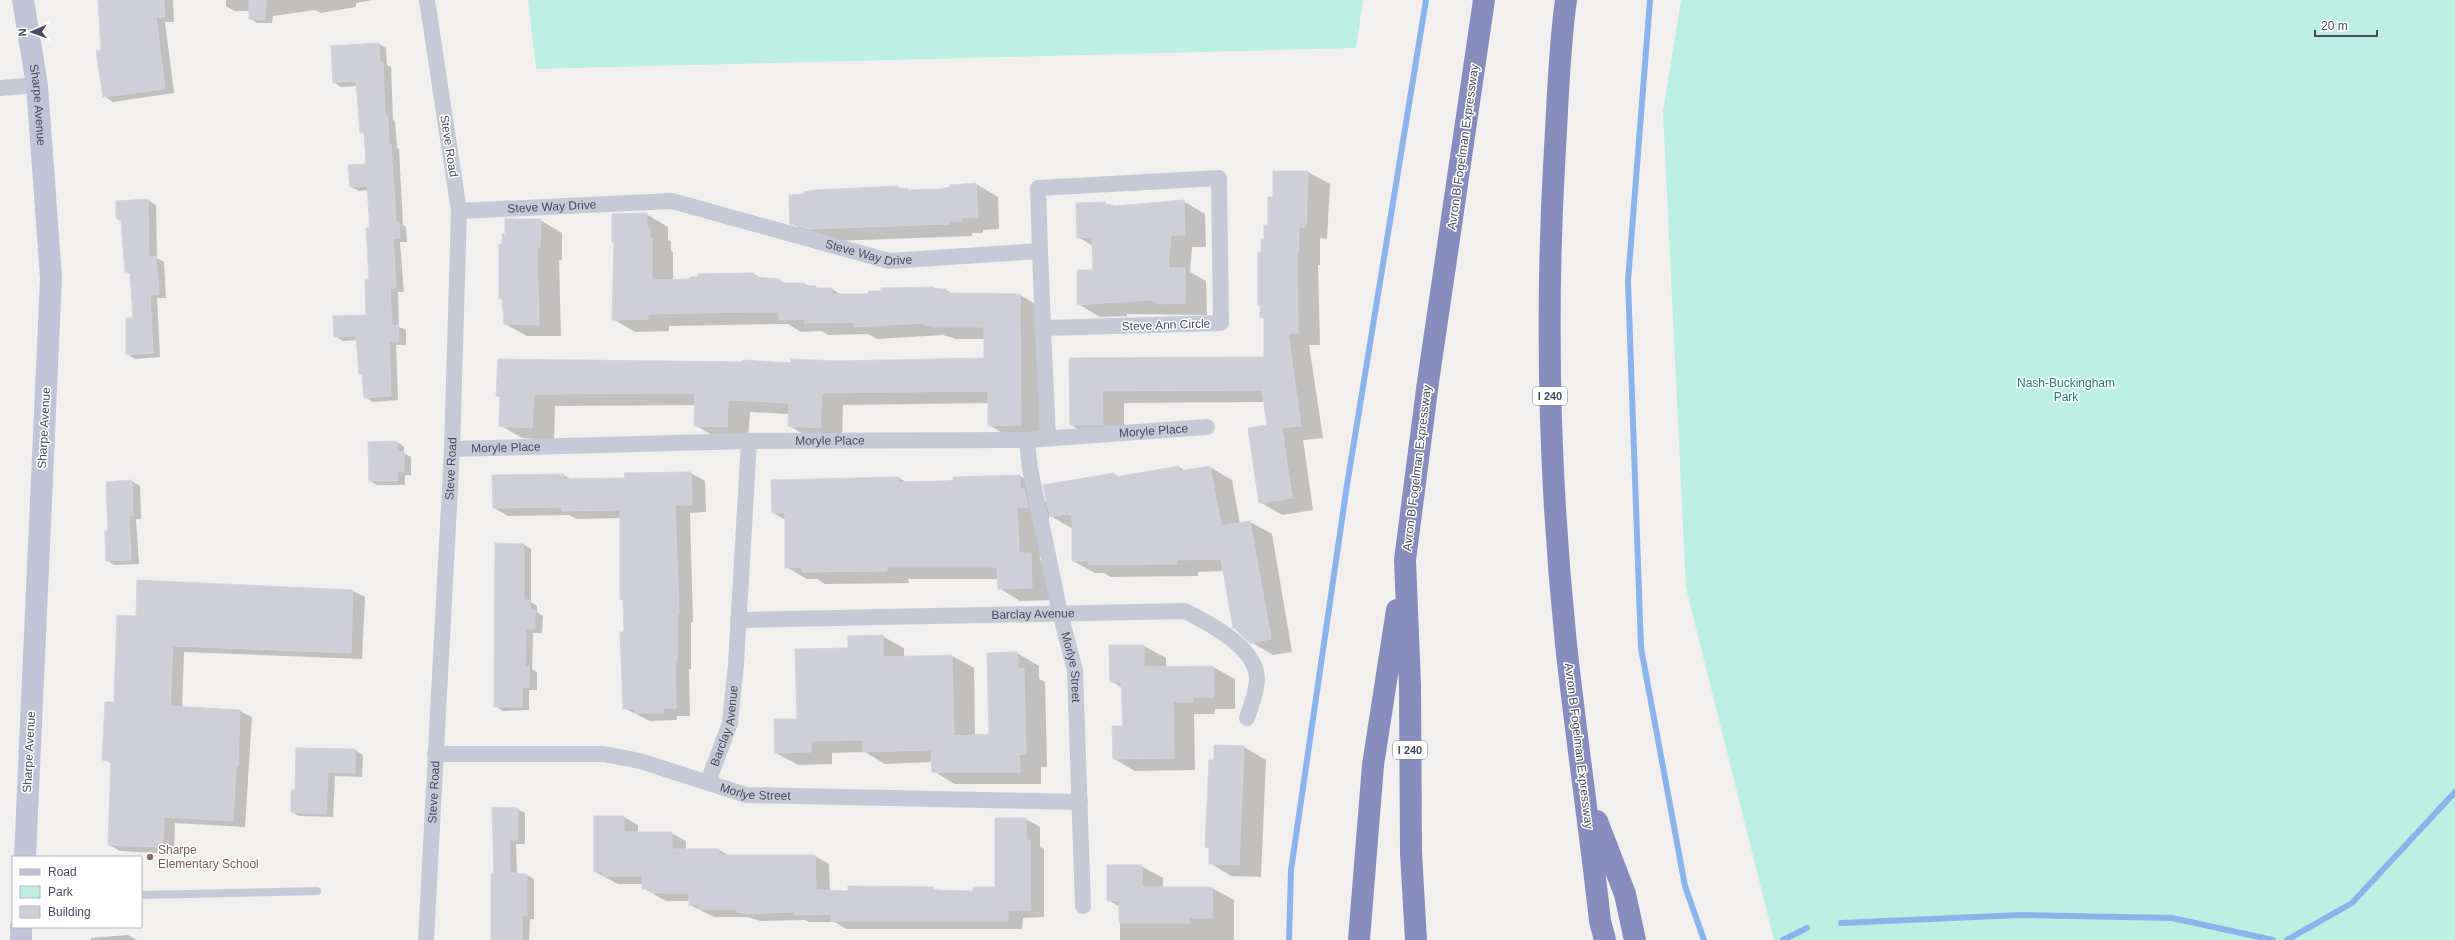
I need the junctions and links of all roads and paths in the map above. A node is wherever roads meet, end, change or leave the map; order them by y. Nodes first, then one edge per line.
1 (23, 0) edge
2 (427, 0) edge
3 (1484, 0) edge
4 (1566, 0) edge
5 (37, 85) junction
6 (0, 88) edge
7 (459, 211) junction
8 (1040, 251) junction
9 (1042, 328) junction
10 (1207, 427) dead end
11 (1048, 438) junction
12 (1027, 440) junction
13 (749, 441) junction
14 (452, 450) junction
15 (1405, 560) junction
16 (1060, 613) junction
17 (738, 620) junction
18 (1247, 718) dead end
19 (435, 754) junction
20 (708, 782) junction
21 (1585, 790) junction
22 (1080, 802) junction
23 (25, 856) edge
24 (317, 891) dead end
25 (142, 895) edge
26 (1084, 906) dead end
27 (21, 928) edge
28 (21, 940) edge
29 (426, 940) edge
30 (1359, 940) edge
31 (1416, 940) edge
32 (1605, 940) edge
33 (1635, 940) edge

1 - 5 street, Sharpe Avenue
2 - 7 street, Steve Road
3 - 15 highway, Avron B Fogelman Expressway / I 240
4 - 21 highway, Avron B Fogelman Expressway / I 240
5 - 6 street
5 - 23 street, Sharpe Avenue
7 - 8 street, Steve Way Drive
7 - 14 street, Steve Road
8 - 9 street
8 - 9 street, Steve Ann Circle
9 - 11 street
10 - 11 street, Moryle Place
11 - 12 street, Moryle Place
12 - 13 street, Moryle Place
12 - 16 street, Morlye Street
13 - 14 street, Moryle Place
13 - 17 street, Barclay Avenue
14 - 19 street, Steve Road
15 - 30 highway
15 - 31 highway, Avron B Fogelman Expressway / I 240
16 - 17 street, Barclay Avenue
16 - 18 street, Barclay Avenue
16 - 22 street, Morlye Street
17 - 20 street, Barclay Avenue
19 - 20 street, Morlye Street
19 - 29 street, Steve Road
20 - 22 street, Morlye Street
21 - 32 highway, Avron B Fogelman Expressway / I 240
21 - 33 highway
22 - 26 street, Morlye Street
24 - 25 lane
27 - 28 street

